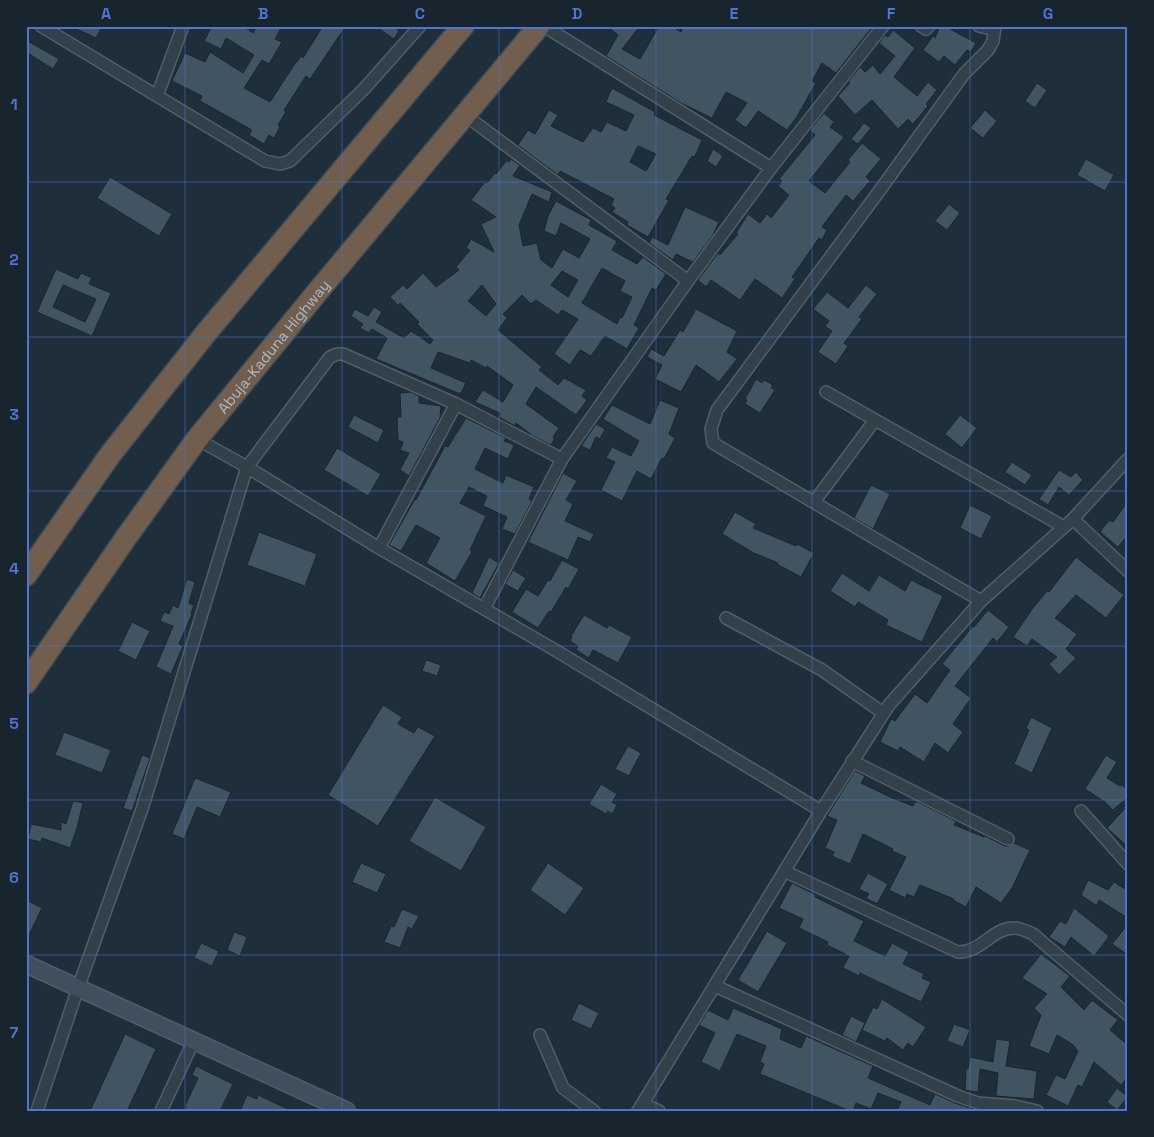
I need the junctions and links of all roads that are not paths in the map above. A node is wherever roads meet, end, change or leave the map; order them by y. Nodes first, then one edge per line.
1 (41, 26) edge
2 (183, 26) edge
3 (420, 26) edge
4 (463, 26) edge
5 (539, 26) edge
6 (544, 26) edge
7 (883, 26) edge
8 (922, 26) edge
9 (929, 26) edge
10 (979, 26) edge
11 (990, 26) edge
12 (995, 26) edge
13 (157, 96) junction
14 (465, 115) junction
15 (771, 168) junction
16 (688, 281) junction
17 (826, 392) dead end
18 (456, 404) junction
19 (875, 420) junction
20 (197, 439) junction
21 (562, 459) junction
22 (1128, 459) edge
23 (247, 468) junction
24 (814, 502) junction
25 (1068, 523) junction
26 (379, 548) junction
27 (1128, 571) edge
28 (26, 575) edge
29 (981, 600) junction
30 (484, 609) junction
31 (726, 618) dead end
32 (26, 683) edge
33 (883, 713) junction
34 (852, 761) junction
35 (821, 811) junction
36 (1081, 811) dead end
37 (1008, 838) dead end
38 (1128, 864) edge
39 (784, 871) junction
40 (26, 964) edge
41 (715, 986) junction
42 (78, 988) junction
43 (1128, 1015) edge
44 (540, 1035) dead end
45 (194, 1040) junction
46 (326, 1107) edge
47 (641, 1107) edge
48 (996, 1108) edge
49 (37, 1111) edge
50 (161, 1111) edge
51 (347, 1111) edge
52 (594, 1111) edge
53 (659, 1111) edge
54 (1037, 1111) edge

1 - 13 street
2 - 13 street
3 - 13 street
4 - 28 highway
5 - 14 highway, Abuja-Kaduna Highway
6 - 15 street
7 - 15 street
8 - 9 street
10 - 11 street
12 - 24 street
14 - 16 street
14 - 20 highway, Abuja-Kaduna Highway
15 - 16 street
16 - 21 street
17 - 19 street
18 - 21 street
18 - 23 street
18 - 26 street
19 - 24 street
19 - 25 street
20 - 23 street
20 - 32 highway, Abuja-Kaduna Highway
21 - 30 street
22 - 25 street
23 - 26 street
23 - 42 street
24 - 29 street
25 - 27 street
25 - 29 street
26 - 30 street
29 - 33 street
30 - 35 street
31 - 33 street
33 - 34 street
34 - 35 street
34 - 37 street
35 - 39 street
36 - 38 street
39 - 41 street
39 - 43 street
40 - 42 street
41 - 47 street
41 - 48 street
42 - 45 street
42 - 49 street
44 - 52 street
45 - 46 street
45 - 50 street
46 - 51 street
47 - 53 street
48 - 54 street

